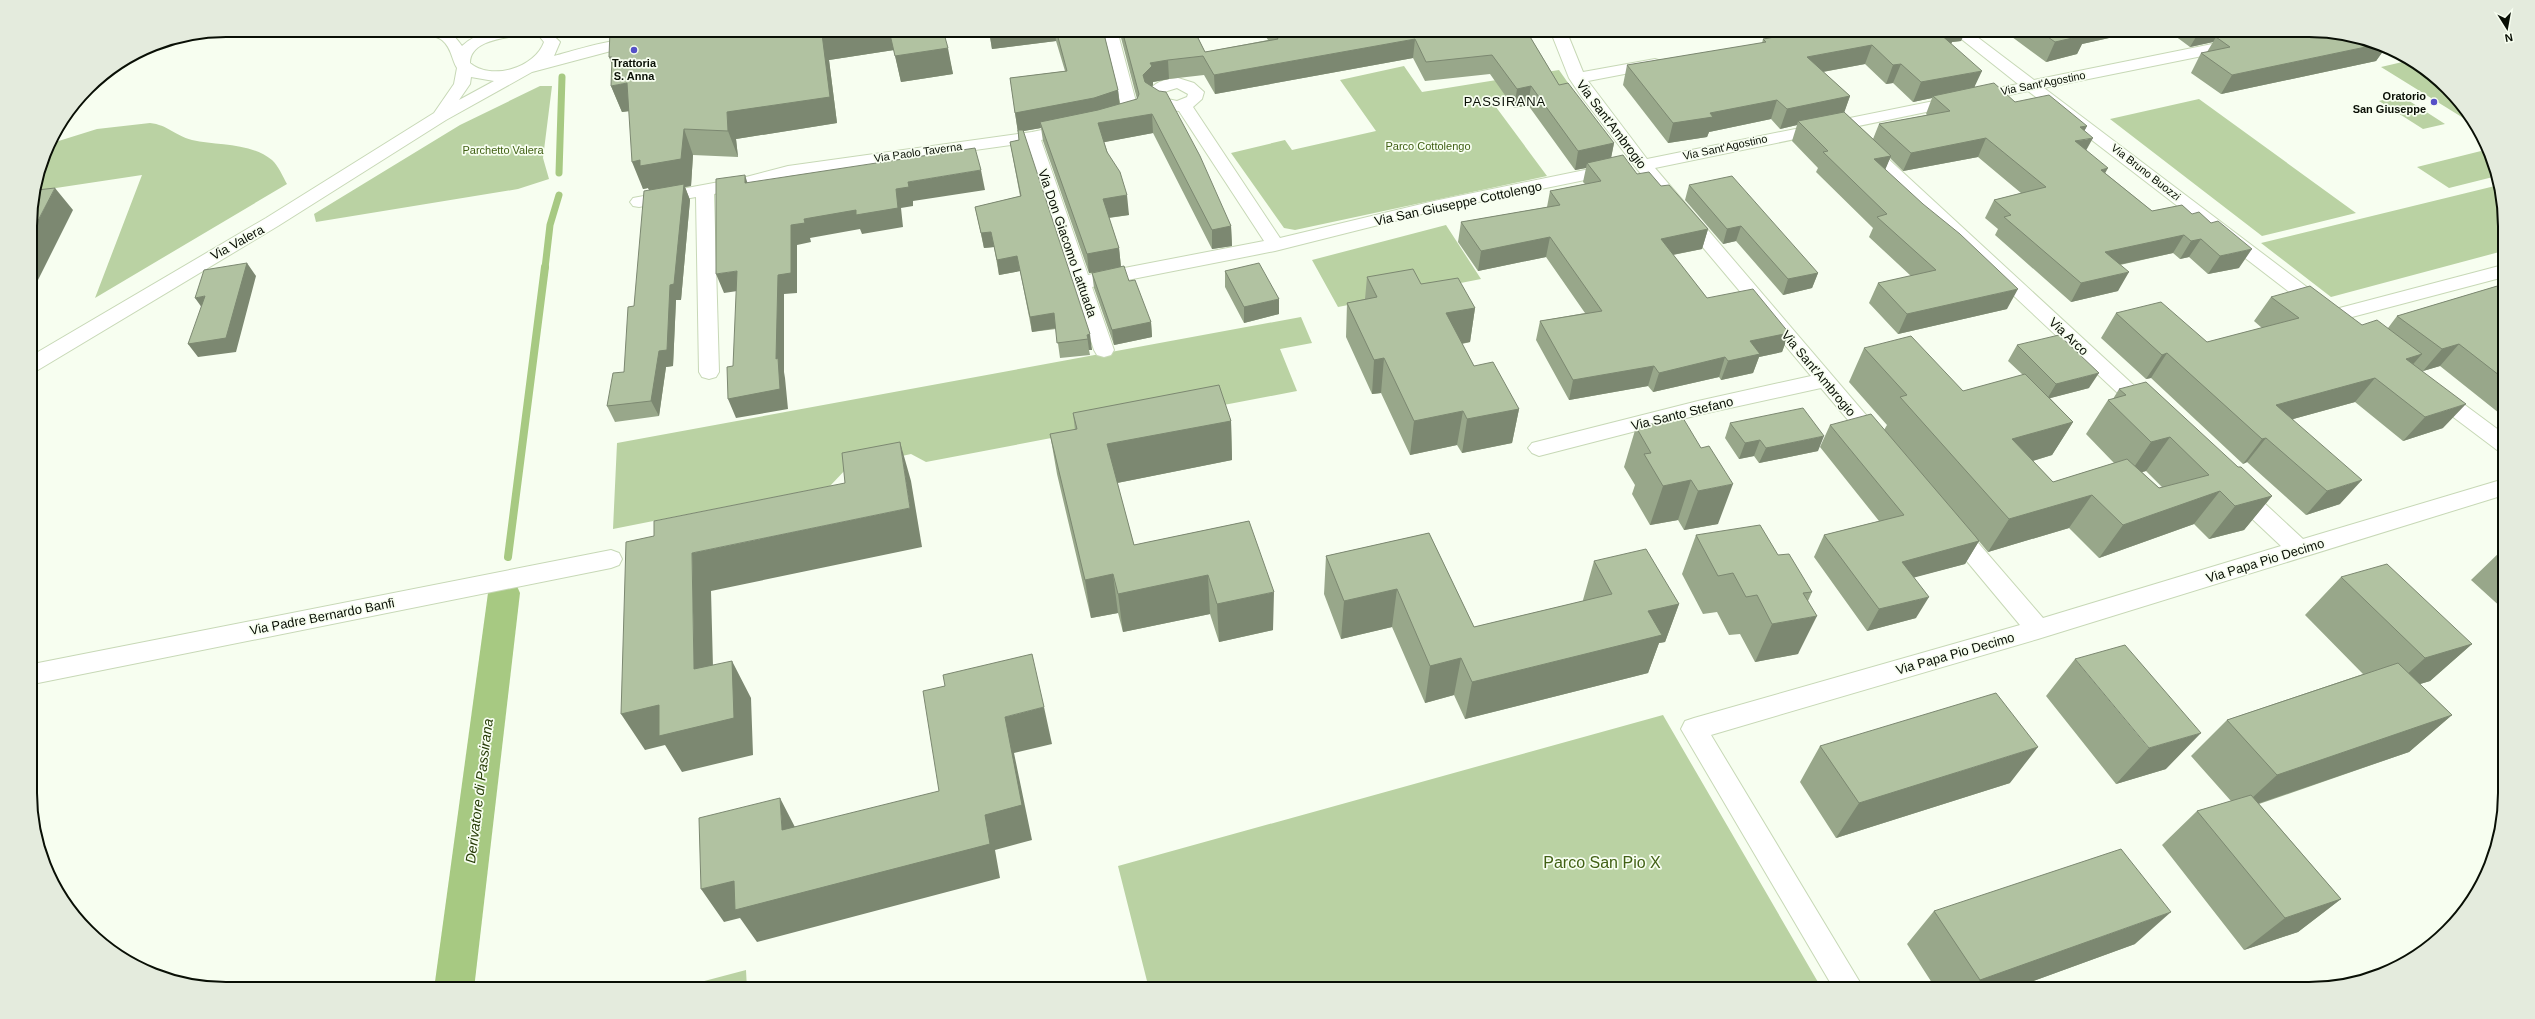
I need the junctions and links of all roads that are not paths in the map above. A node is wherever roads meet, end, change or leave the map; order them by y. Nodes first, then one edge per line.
1 (448, 37) edge
2 (488, 37) edge
3 (550, 37) edge
4 (552, 37) edge
5 (1111, 37) edge
6 (1561, 37) edge
7 (1968, 37) edge
8 (2244, 37) edge
9 (656, 40) edge
10 (611, 46) junction
11 (1671, 61) edge
12 (463, 62) junction
13 (530, 67) junction
14 (1577, 78) junction
15 (1124, 84) junction
16 (2033, 85) junction
17 (1157, 96) junction
18 (1183, 105) junction
19 (1131, 113) junction
20 (440, 116) junction
21 (1839, 123) junction
22 (1032, 137) junction
23 (1642, 164) junction
24 (704, 191) junction
25 (639, 202) dead end
26 (1275, 245) junction
27 (2498, 273) edge
28 (1081, 282) junction
29 (2333, 316) junction
30 (2352, 330) edge
31 (1104, 350) dead end
32 (37, 361) edge
33 (709, 372) dead end
34 (1826, 380) junction
35 (2422, 383) edge
36 (2159, 420) edge
37 (2498, 440) edge
38 (1539, 448) dead end
39 (1892, 457) edge
40 (2223, 479) edge
41 (2498, 490) edge
42 (1942, 517) edge
43 (2299, 549) junction
44 (611, 559) dead end
45 (2038, 629) junction
46 (37, 673) edge
47 (1846, 982) edge

1 - 12 street
2 - 12 street
3 - 13 street
4 - 10 street
5 - 15 street
6 - 14 street, Via Sant'Ambrogio
7 - 16 street, Via Bruno Buozzi
8 - 16 street, Via Sant'Agostino
9 - 10 street
10 - 13 street
11 - 14 street
12 - 13 street
12 - 20 street, Via Valera
13 - 20 street, Via Valera
14 - 23 street, Via Sant'Ambrogio
15 - 17 street, Via Paolo Taverna
15 - 19 street
16 - 21 street, Via Sant'Agostino
16 - 29 street, Via Bruno Buozzi
17 - 18 street, Via Paolo Taverna
17 - 18 street, Via Paolo Taverna
17 - 19 street, Via Paolo Taverna
18 - 26 street
19 - 22 street, Via Paolo Taverna
20 - 32 street, Via Valera
21 - 23 street, Via Sant'Agostino
21 - 36 street, Via Arco
22 - 24 street, Via Paolo Taverna
22 - 28 street, Via Don Giacomo Lattuada
23 - 26 street, Via San Giuseppe Cottolengo
23 - 34 street, Via Sant'Ambrogio
24 - 25 street, Via Paolo Taverna
24 - 33 street
26 - 28 street, Via San Giuseppe Cottolengo
27 - 29 street
28 - 31 street, Via Don Giacomo Lattuada
29 - 30 street, Via Bruno Buozzi
34 - 38 street, Via Santo Stefano
34 - 39 street, Via Sant'Ambrogio
35 - 37 street
40 - 43 street
41 - 43 street, Via Papa Pio Decimo
42 - 45 street
43 - 45 street, Via Papa Pio Decimo
44 - 46 street, Via Padre Bernardo Banfi
45 - 47 street, Via Papa Pio Decimo

